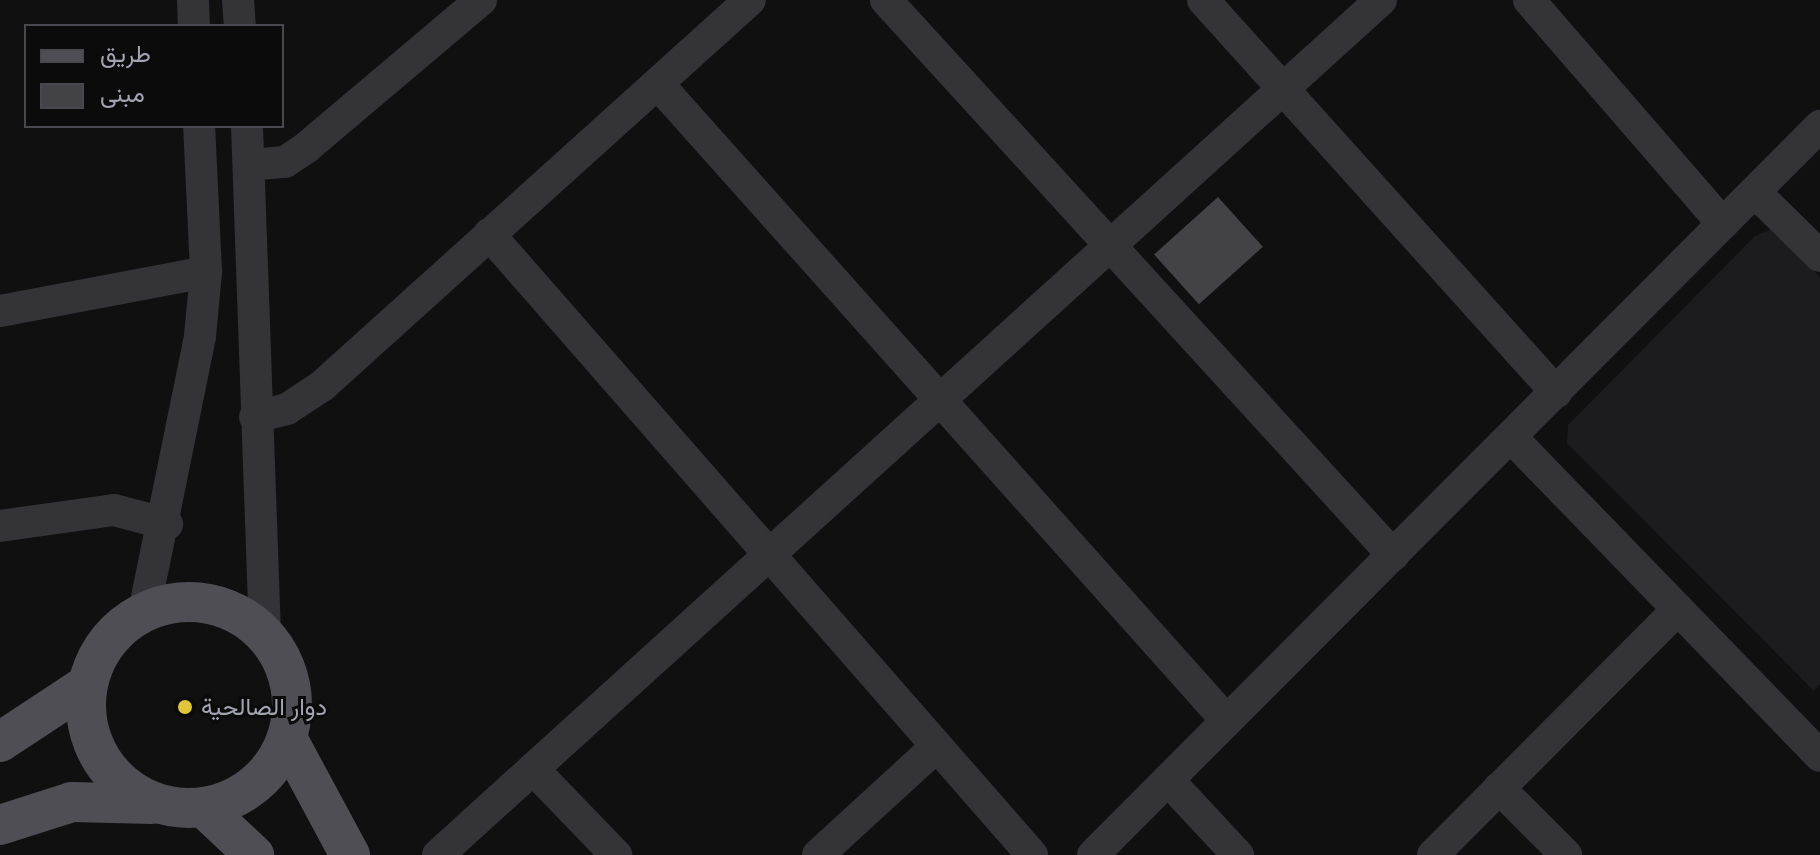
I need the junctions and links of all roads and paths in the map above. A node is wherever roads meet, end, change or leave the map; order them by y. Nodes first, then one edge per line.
1 (193, 0) edge
2 (238, 0) edge
3 (481, 0) edge
4 (750, 0) edge
5 (886, 0) edge
6 (1203, 0) edge
7 (1381, 0) edge
8 (1529, 0) edge
9 (194, 24) edge
10 (240, 24) edge
11 (658, 84) junction
12 (1284, 88) junction
13 (1820, 126) edge
14 (199, 128) edge
15 (247, 128) edge
16 (249, 165) junction
17 (1755, 192) junction
18 (1723, 224) junction
19 (489, 234) junction
20 (1110, 245) junction
21 (1820, 256) edge
22 (206, 272) junction
23 (0, 311) edge
24 (1556, 392) junction
25 (940, 400) junction
26 (255, 417) junction
27 (1511, 437) junction
28 (167, 524) junction
29 (0, 526) edge
30 (769, 554) junction
31 (1393, 555) junction
32 (1678, 609) junction
33 (144, 612) junction
34 (265, 634) junction
35 (88, 684) junction
36 (1227, 721) junction
37 (287, 738) junction
38 (0, 742) edge
39 (1817, 745) edge
40 (937, 746) junction
41 (533, 769) junction
42 (1168, 780) junction
43 (1499, 788) junction
44 (159, 804) junction
45 (204, 808) junction
46 (0, 825) edge
47 (254, 855) edge
48 (350, 855) edge
49 (438, 855) edge
50 (616, 855) edge
51 (818, 855) edge
52 (1032, 855) edge
53 (1093, 855) edge
54 (1238, 855) edge
55 (1433, 855) edge
56 (1566, 855) edge

1 - 9 street
2 - 10 street
3 - 16 street
4 - 11 street
5 - 20 street
6 - 12 street
7 - 12 street
8 - 18 street
11 - 19 street
11 - 25 street
12 - 20 street
12 - 24 street
13 - 17 street
14 - 22 street
15 - 16 street
16 - 26 street
17 - 18 street
17 - 21 street
18 - 24 street
19 - 26 street
19 - 30 street
20 - 25 street
20 - 31 street
22 - 23 street
22 - 28 street
24 - 27 street
25 - 30 street
25 - 36 street
26 - 34 street
27 - 31 street
27 - 32 street
28 - 29 street
28 - 33 street
30 - 40 street
30 - 41 street
31 - 36 street
32 - 39 street
32 - 43 street
33 - 34 main road
33 - 35 main road
34 - 37 main road
35 - 38 main road
35 - 44 main road
36 - 42 street
37 - 45 main road
37 - 48 main road
40 - 51 street
40 - 52 street
41 - 49 street
41 - 50 street
42 - 53 street
42 - 54 street
43 - 55 street
43 - 56 street
44 - 45 main road
44 - 46 main road
45 - 47 main road

